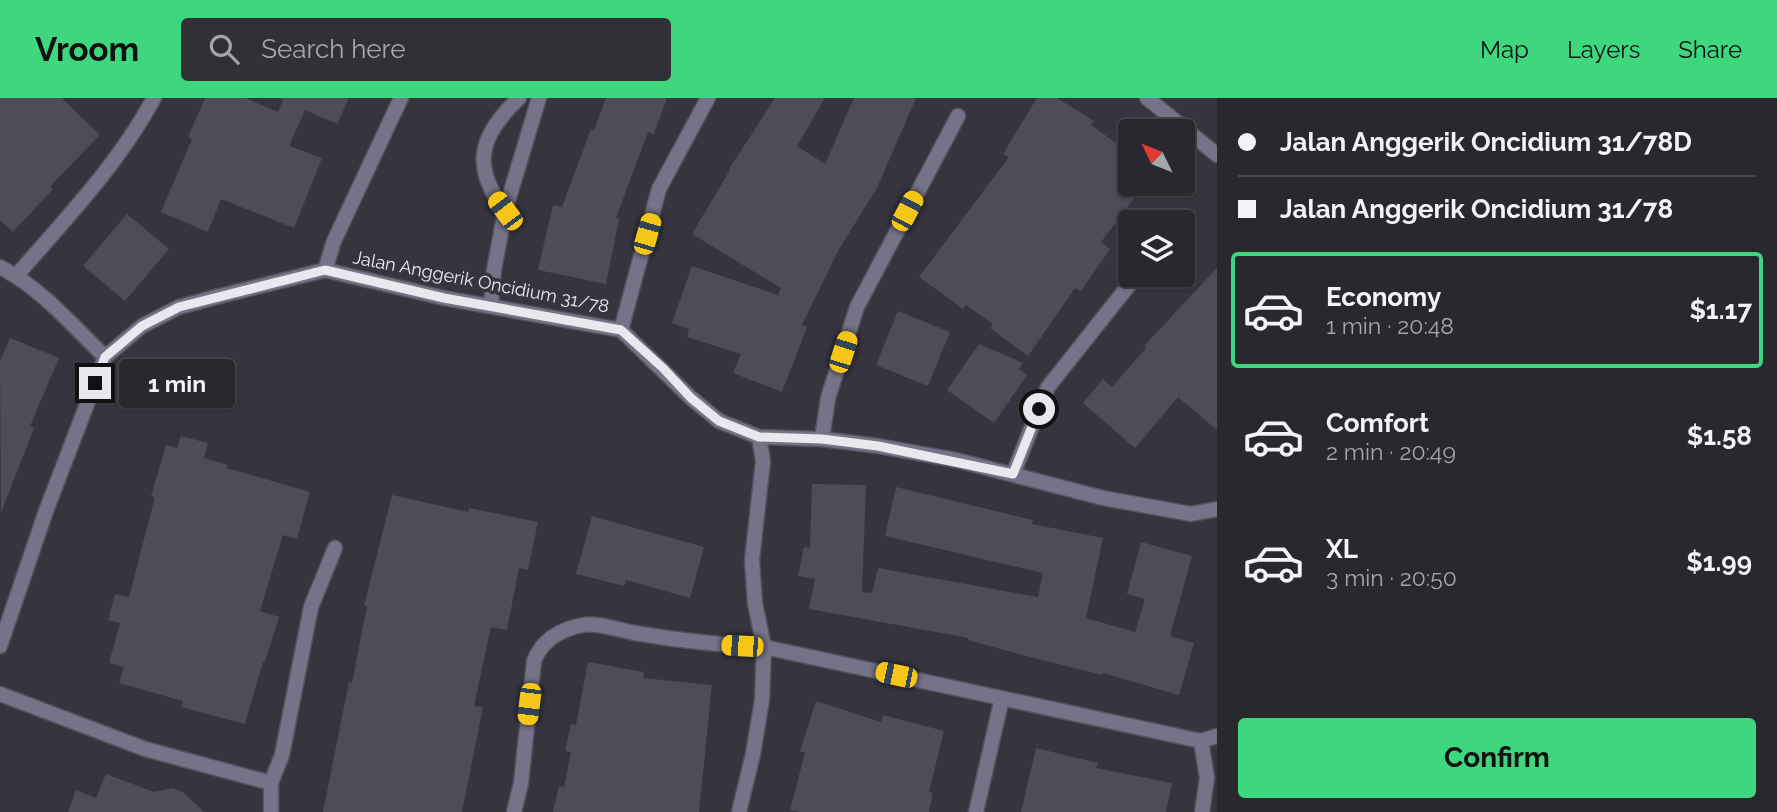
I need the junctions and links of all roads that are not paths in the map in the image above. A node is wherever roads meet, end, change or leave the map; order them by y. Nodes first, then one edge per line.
1 (154, 98) edge
2 (401, 98) edge
3 (519, 98) edge
4 (539, 98) edge
5 (708, 98) edge
6 (1147, 98) edge
7 (958, 116) dead end
8 (1217, 155) edge
9 (505, 211) junction
10 (0, 267) edge
11 (325, 270) junction
12 (17, 275) junction
13 (1127, 287) edge
14 (491, 306) junction
15 (621, 330) junction
16 (105, 357) junction
17 (759, 437) junction
18 (822, 439) junction
19 (1013, 474) junction
20 (1217, 509) edge
21 (335, 548) dead end
22 (0, 646) edge
23 (764, 647) junction
24 (0, 694) edge
25 (1002, 698) junction
26 (1217, 736) edge
27 (1201, 740) junction
28 (271, 783) junction
29 (271, 812) edge
30 (514, 812) edge
31 (739, 812) edge
32 (976, 812) edge
33 (1202, 812) edge

1 - 12 street
2 - 11 street
3 - 9 street
4 - 9 street
5 - 15 street
6 - 8 street
7 - 18 street
9 - 14 street
10 - 12 street
11 - 14 street, Jalan Anggerik Oncidium 31/78
11 - 16 street, Jalan Anggerik Oncidium 31/78
12 - 16 street
13 - 19 street
14 - 15 street, Jalan Anggerik Oncidium 31/78
15 - 17 street, Jalan Anggerik Oncidium 31/78
16 - 22 street, Jalan Anggerik Oncidium 31/78
17 - 18 street, Jalan Anggerik Oncidium 31/78
17 - 23 street
18 - 19 street, Jalan Anggerik Oncidium 31/78
19 - 20 street, Jalan Anggerik Oncidium 31/78
21 - 28 street
23 - 25 street
23 - 30 street
23 - 31 street
24 - 28 street
25 - 27 street
25 - 32 street
26 - 27 street
27 - 33 street
28 - 29 street

